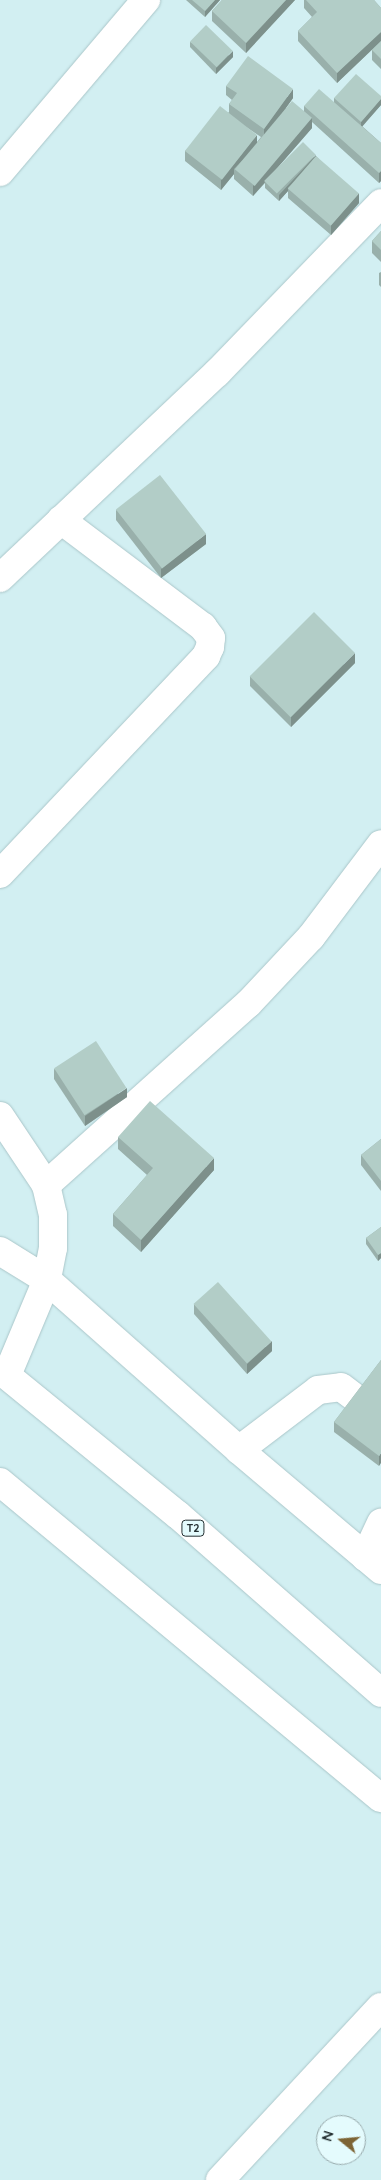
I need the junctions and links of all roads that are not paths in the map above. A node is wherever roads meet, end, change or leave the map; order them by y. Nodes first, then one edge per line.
1 (146, 0) edge
2 (0, 172) edge
3 (381, 203) edge
4 (61, 520) junction
5 (0, 578) edge
6 (381, 844) edge
7 (0, 874) edge
8 (0, 1116) edge
9 (46, 1184) junction
10 (0, 1251) edge
11 (47, 1280) junction
12 (4, 1372) edge
13 (358, 1400) edge
14 (239, 1450) junction
15 (3, 1488) edge
16 (381, 1522) edge
17 (373, 1564) edge
18 (381, 1693) edge
19 (381, 1798) edge
20 (381, 2007) edge
21 (220, 2180) edge

1 - 2 main road
3 - 4 main road
4 - 5 main road
4 - 7 main road
6 - 9 main road
8 - 9 main road
9 - 11 main road
10 - 11 main road
11 - 12 main road
11 - 14 main road
12 - 18 main road, T2
13 - 14 main road
14 - 17 main road
15 - 19 main road
16 - 17 main road
20 - 21 main road

